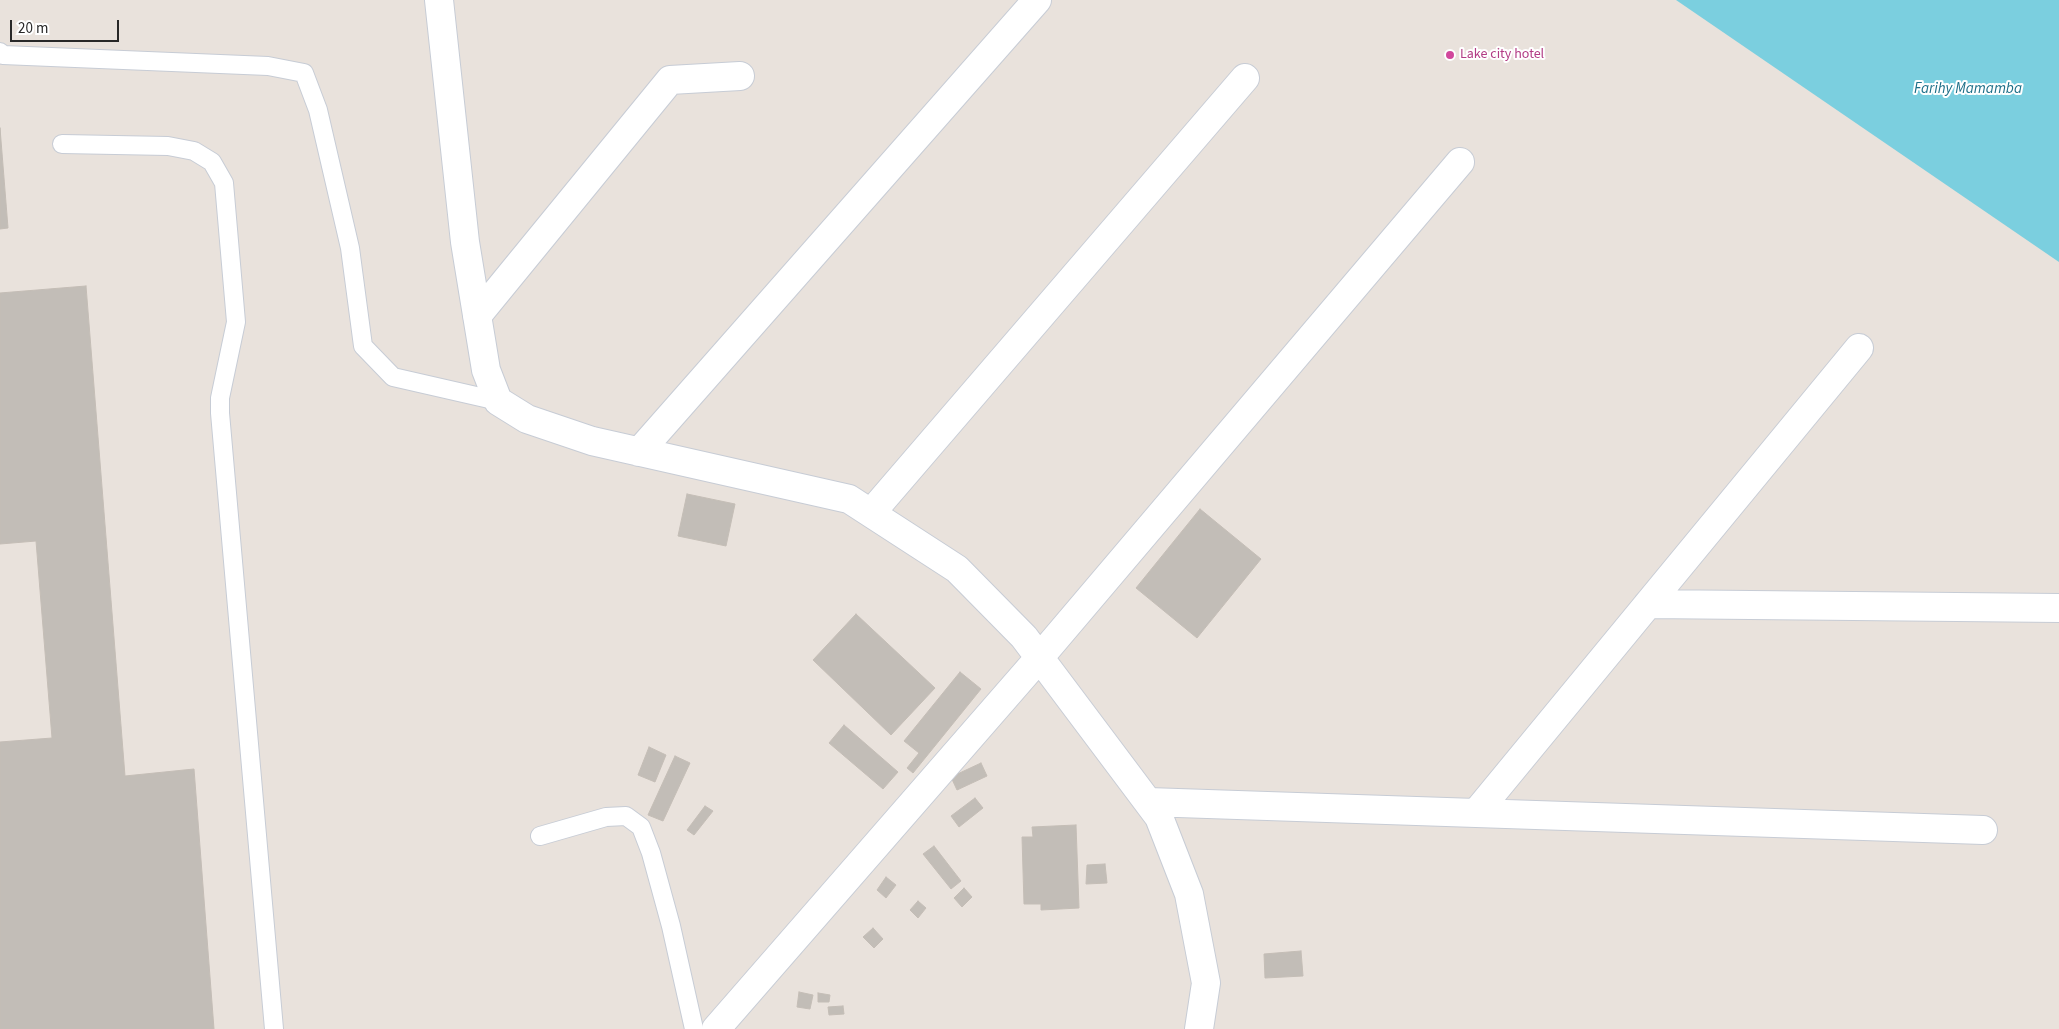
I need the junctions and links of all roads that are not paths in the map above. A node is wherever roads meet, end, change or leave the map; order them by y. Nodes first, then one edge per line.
1 (439, 0) edge
2 (1037, 0) edge
3 (0, 52) edge
4 (740, 76) dead end
5 (1245, 78) dead end
6 (62, 144) dead end
7 (1460, 162) dead end
8 (477, 316) junction
9 (1859, 348) dead end
10 (498, 401) junction
11 (639, 452) junction
12 (871, 513) junction
13 (1648, 604) junction
14 (2059, 608) edge
15 (1040, 657) junction
16 (1148, 802) junction
17 (1476, 813) junction
18 (1983, 830) dead end
19 (540, 836) dead end
20 (274, 1029) edge
21 (694, 1029) edge
22 (716, 1029) edge
23 (1199, 1029) edge

1 - 8 street
2 - 11 street
3 - 10 lane
4 - 8 street
5 - 12 street
6 - 20 lane
7 - 15 street
8 - 10 street
9 - 13 street
10 - 11 street
11 - 12 street
12 - 15 street
13 - 14 street
13 - 17 street
15 - 16 street
15 - 22 street
16 - 17 street
16 - 23 street
17 - 18 street
19 - 21 lane

